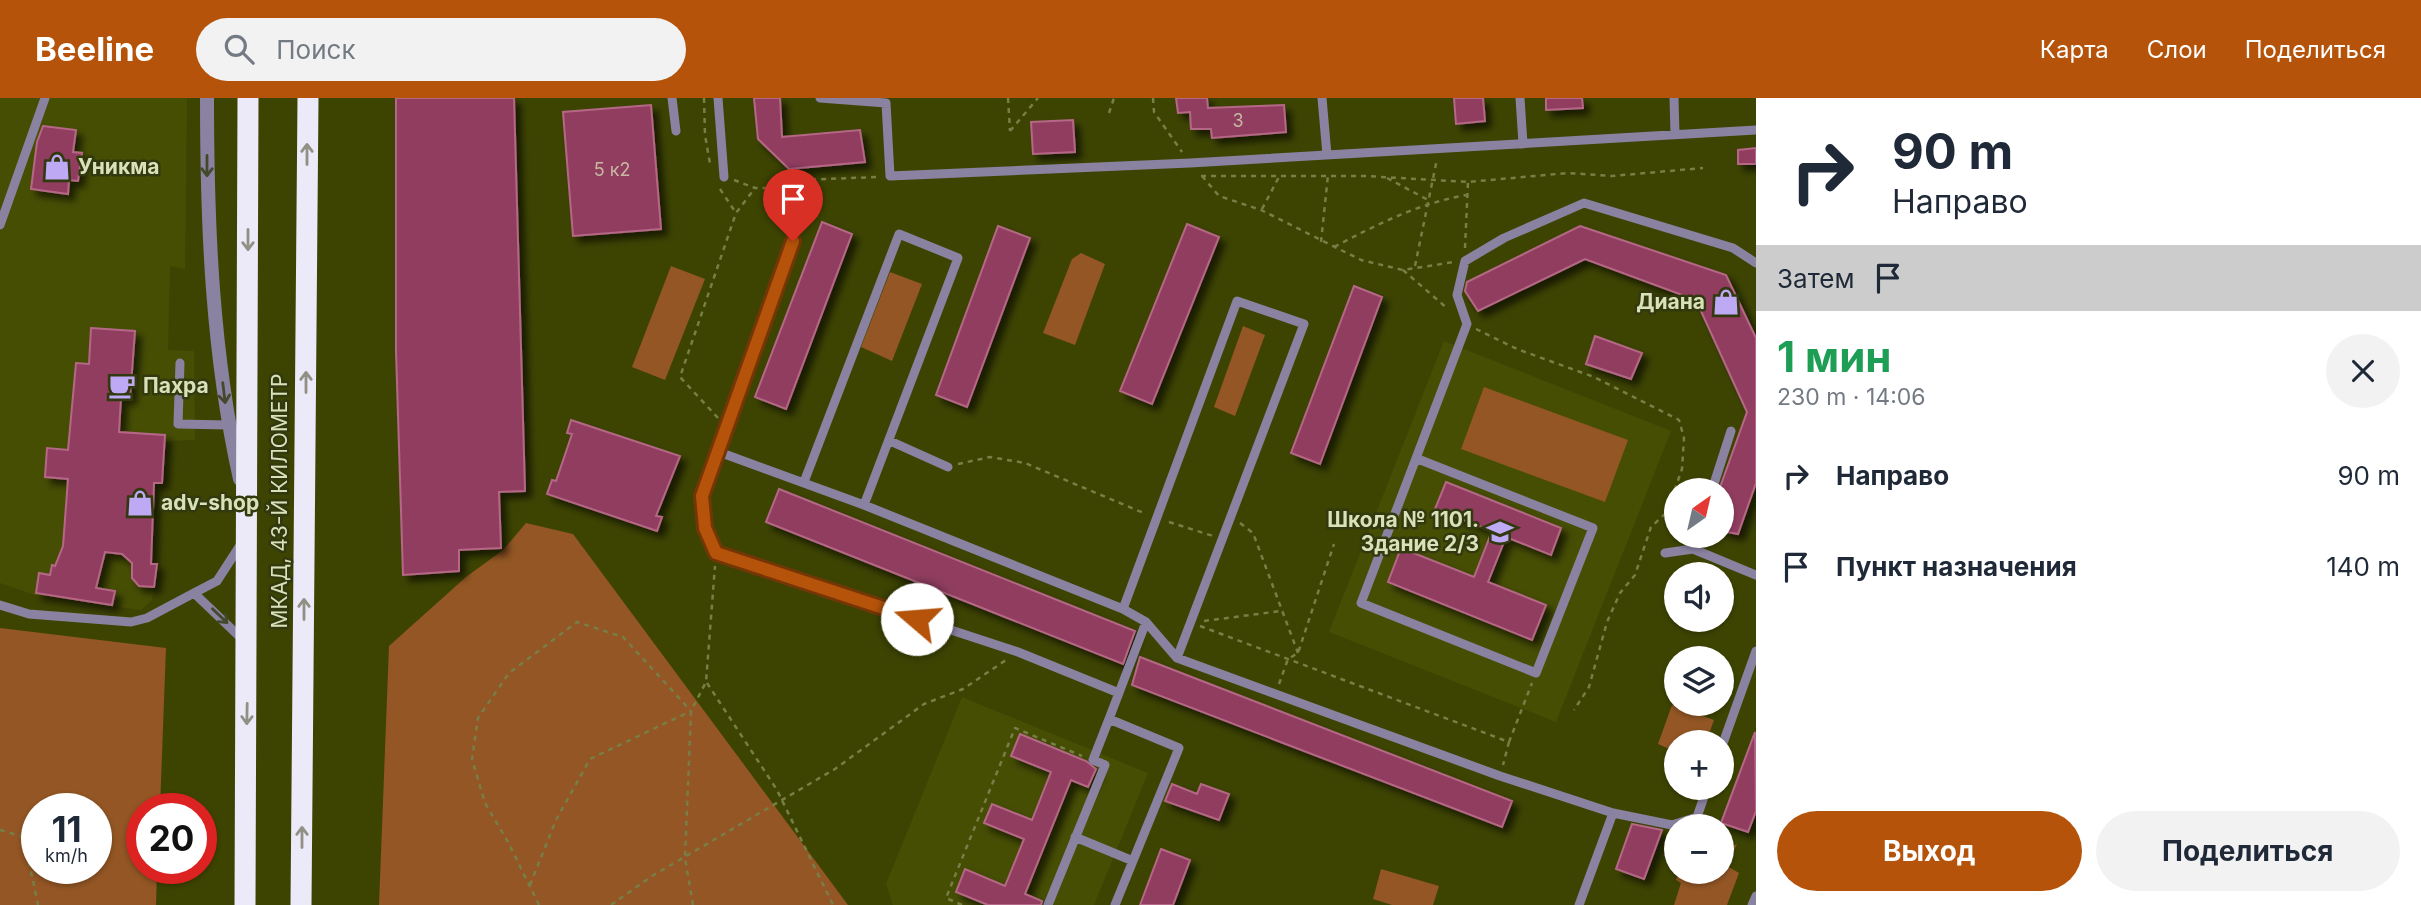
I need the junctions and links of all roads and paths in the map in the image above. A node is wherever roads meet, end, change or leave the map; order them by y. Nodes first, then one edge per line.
1 (45, 98) edge
2 (207, 98) edge
3 (248, 98) edge
4 (308, 98) edge
5 (672, 98) edge
6 (718, 98) edge
7 (820, 98) edge
8 (1008, 98) edge
9 (1038, 98) edge
10 (1114, 98) edge
11 (1153, 98) edge
12 (1322, 98) edge
13 (1520, 98) edge
14 (1674, 98) edge
15 (1109, 113) dead end
16 (1756, 130) edge
17 (676, 131) dead end
18 (1675, 134) junction
19 (1523, 144) junction
20 (1438, 149) junction
21 (1327, 155) junction
22 (1190, 163) junction
23 (1703, 168) dead end
24 (1280, 175) junction
25 (1328, 175) junction
26 (890, 176) junction
27 (1201, 176) junction
28 (724, 177) joint
29 (1384, 177) junction
30 (1435, 180) junction
31 (1468, 183) junction
32 (755, 188) junction
33 (1466, 195) junction
34 (1430, 201) junction
35 (1261, 210) junction
36 (0, 225) edge
37 (793, 241) dead end
38 (1321, 242) junction
39 (1332, 247) junction
40 (1465, 261) junction
41 (1756, 262) edge
42 (1415, 267) junction
43 (1403, 270) junction
44 (1466, 324) junction
45 (180, 362) dead end
46 (228, 425) junction
47 (728, 428) junction
48 (1731, 431) dead end
49 (890, 441) junction
50 (719, 452) junction
51 (1418, 459) junction
52 (948, 467) joint
53 (1716, 478) edge
54 (804, 482) junction
55 (864, 505) junction
56 (248, 511) junction
57 (1231, 516) junction
58 (1157, 518) junction
59 (248, 534) junction
60 (1222, 539) junction
61 (1334, 544) dead end
62 (1693, 549) joint
63 (716, 553) junction
64 (1665, 553) dead end
65 (1756, 575) edge
66 (194, 593) junction
67 (0, 605) edge
68 (1123, 608) junction
69 (1280, 611) junction
70 (1146, 622) junction
71 (1191, 622) junction
72 (248, 646) junction
73 (1756, 651) edge
74 (1018, 652) junction
75 (1298, 653) junction
76 (1177, 658) junction
77 (1288, 659) junction
78 (1536, 673) junction
79 (706, 682) junction
80 (1119, 693) junction
81 (1275, 694) junction
82 (1574, 710) dead end
83 (691, 711) junction
84 (1109, 719) junction
85 (1728, 730) edge
86 (1509, 742) junction
87 (1093, 760) junction
88 (1500, 776) junction
89 (782, 800) junction
90 (1703, 800) edge
91 (1613, 813) junction
92 (0, 830) edge
93 (1075, 837) junction
94 (685, 858) junction
95 (1133, 861) junction
96 (529, 887) junction
97 (1756, 895) edge
98 (38, 905) edge
99 (245, 905) edge
100 (301, 905) edge
101 (539, 905) edge
102 (611, 905) edge
103 (693, 905) edge
104 (833, 905) edge
105 (962, 905) edge
106 (1048, 905) edge
107 (1115, 905) edge
108 (1578, 905) edge
109 (1752, 905) edge

1 - 36 lane
2 -> 46 street
3 -> 56 highway, МКАД, 43-Й КИЛОМЕТР
100 -> 4 highway, МКАД, 43-Й КИЛОМЕТР
5 - 17 lane
6 - 28 lane
7 - 26 lane
8 - 9 path
10 - 15 path
11 - 22 path
12 - 21 lane
13 - 19 lane
14 - 18 lane
16 - 18 lane
18 - 19 lane
19 - 20 lane
20 - 21 lane
20 - 30 path
21 - 22 lane
22 - 26 lane
22 - 27 path
23 - 31 path
24 - 25 path
24 - 27 path
24 - 35 path
25 - 29 path
25 - 38 path
26 - 32 path
27 - 35 path
28 - 32 path
29 - 30 path
29 - 34 path
30 - 31 path
30 - 34 path
31 - 33 path
32 - 47 path
33 - 34 path
33 - 40 path
34 - 39 path
34 - 42 path
35 - 38 path
37 - 47 lane
38 - 39 path
39 - 43 path
40 - 41 lane
40 - 42 path
40 - 44 lane
42 - 43 path
43 - 44 path
44 - 51 lane
44 - 82 path
45 - 46 lane
46 - 56 street
47 - 50 lane
48 - 53 lane
49 - 52 lane
49 - 54 lane
49 - 55 lane
50 - 54 lane
50 - 63 lane
51 - 78 lane
51 - 78 lane
52 - 58 path
54 - 55 lane
55 - 68 lane
56 - 59 highway, МКАД, 43-Й КИЛОМЕТР
57 - 58 lane
57 - 60 lane
57 - 69 path
58 - 60 path
58 - 68 lane
59 - 66 lane
59 - 72 highway, МКАД, 43-Й КИЛОМЕТР
60 - 71 lane
61 - 75 path
62 - 64 lane
62 - 65 lane
63 - 74 lane
63 - 79 path
66 - 67 lane
66 -> 72 lane
68 - 70 lane
69 - 71 path
69 - 75 path
70 - 76 lane
70 - 80 lane
71 - 76 lane
71 - 77 path
72 -> 99 highway, МКАД, 43-Й КИЛОМЕТР
73 - 85 lane
74 - 80 lane
74 - 89 path
75 - 77 path
76 - 81 lane
77 - 81 path
77 - 86 path
78 - 86 path
79 - 83 path
79 - 89 path
80 - 84 lane
81 - 88 lane
83 - 94 path
83 - 96 path
83 - 96 path
84 - 87 lane
84 - 95 lane
86 - 88 path
87 - 93 lane
87 - 105 path
88 - 91 lane
89 - 94 path
89 - 104 path
90 - 91 lane
91 - 108 lane
92 - 98 path
93 - 95 lane
93 - 106 lane
94 - 102 path
94 - 103 path
95 - 107 lane
96 - 101 path
97 - 109 lane

